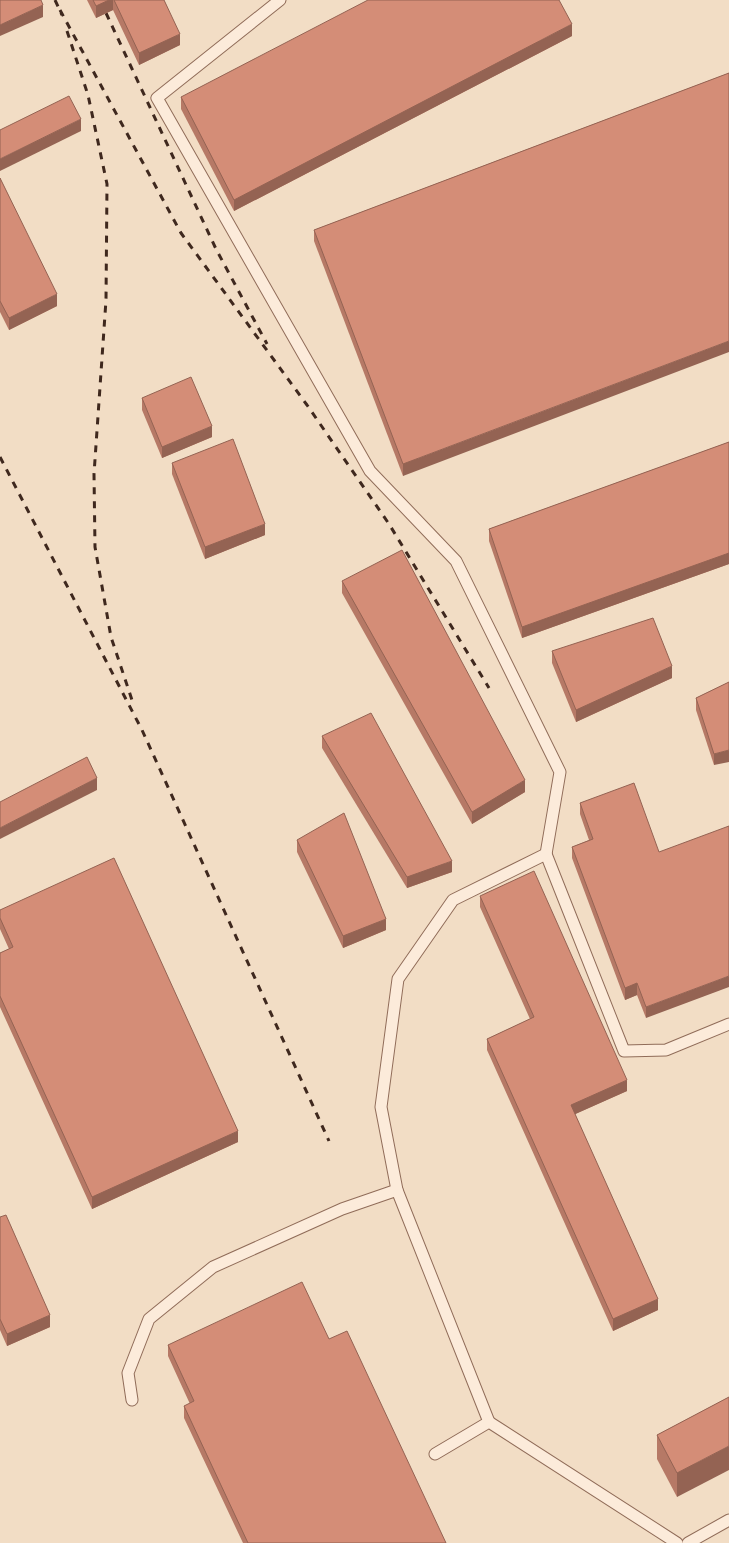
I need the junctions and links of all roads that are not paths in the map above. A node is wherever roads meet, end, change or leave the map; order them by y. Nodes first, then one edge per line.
1 (280, 0) edge
2 (546, 854) junction
3 (729, 1024) edge
4 (397, 1190) junction
5 (132, 1400) dead end
6 (489, 1422) junction
7 (435, 1454) dead end
8 (729, 1520) edge
9 (677, 1543) edge
10 (688, 1543) edge

1 - 2 lane
2 - 3 lane
2 - 4 lane
4 - 5 lane
4 - 6 lane
6 - 7 lane
6 - 9 lane
8 - 10 lane

